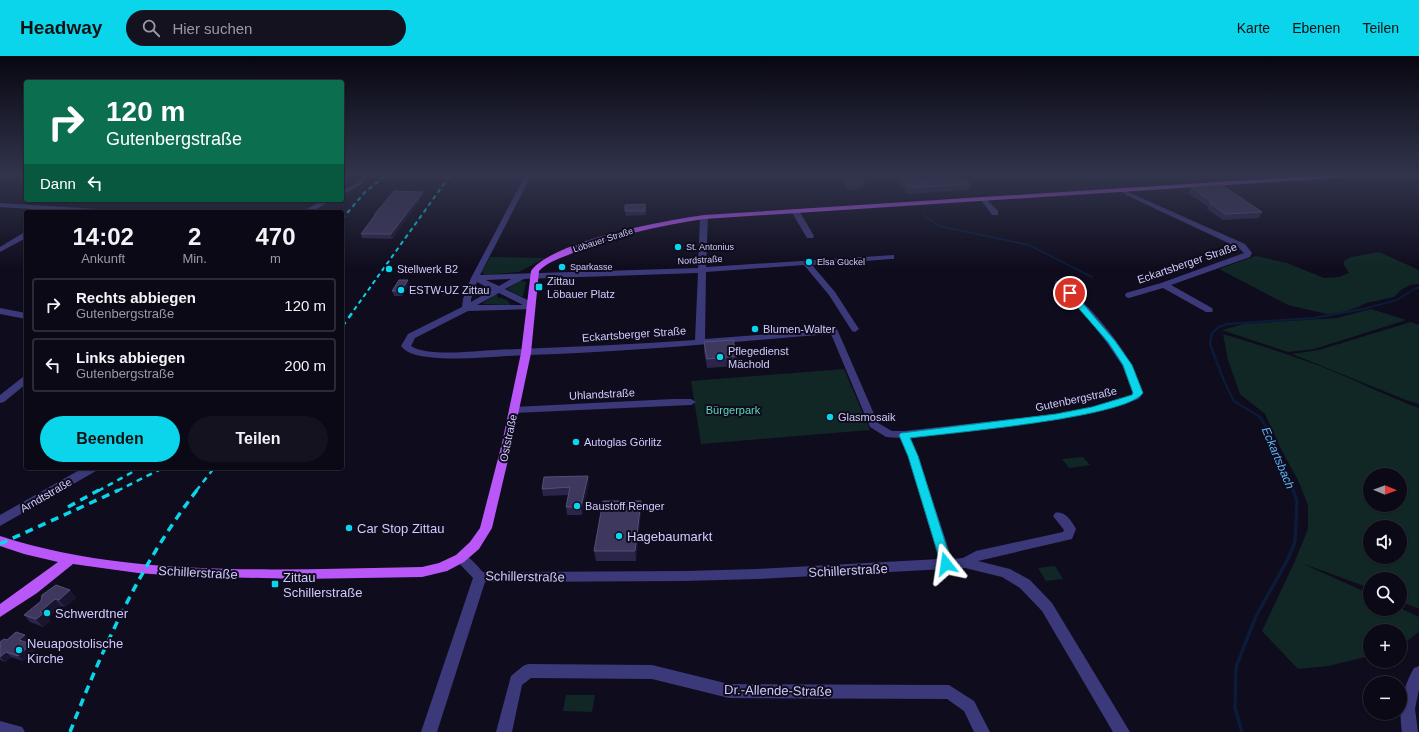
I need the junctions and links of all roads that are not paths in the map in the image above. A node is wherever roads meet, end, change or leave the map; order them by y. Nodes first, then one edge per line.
1 (7, 206) edge
2 (513, 206) edge
3 (880, 206) edge
4 (989, 206) edge
5 (1153, 206) edge
6 (68, 210) edge
7 (795, 211) junction
8 (995, 213) dead end
9 (704, 217) junction
10 (24, 236) edge
11 (810, 236) dead end
12 (0, 250) edge
13 (891, 257) dead end
14 (806, 263) junction
15 (702, 270) junction
16 (534, 276) junction
17 (521, 277) junction
18 (476, 278) junction
19 (1059, 282) dead end
20 (1164, 285) junction
21 (498, 289) junction
22 (1129, 295) dead end
23 (531, 306) junction
24 (466, 308) junction
25 (1209, 310) dead end
26 (0, 311) edge
27 (24, 316) edge
28 (855, 328) dead end
29 (700, 341) junction
30 (526, 353) junction
31 (24, 381) edge
32 (0, 400) edge
33 (691, 402) dead end
34 (514, 410) junction
35 (904, 435) junction
36 (89, 470) edge
37 (1059, 516) dead end
38 (0, 521) edge
39 (0, 541) edge
40 (71, 559) junction
41 (461, 559) junction
42 (965, 562) junction
43 (946, 564) junction
44 (480, 577) junction
45 (0, 611) edge
46 (1419, 673) edge
47 (0, 728) edge
48 (17, 732) edge
49 (430, 732) edge
50 (504, 732) edge
51 (982, 732) edge
52 (1122, 732) edge
53 (1410, 732) edge

1 - 6 street
2 - 18 street
3 - 7 main road, Löbauer Straße
4 - 8 street
5 - 20 street, Eckartsberger Straße
7 - 9 main road, Löbauer Straße
7 - 11 street
9 - 15 street
9 - 16 main road, Löbauer Straße
10 - 12 street
13 - 14 street, Nordstraße
14 - 15 street, Nordstraße
14 - 28 street
15 - 16 street, Nordstraße
15 - 29 street
16 - 17 street
16 - 23 main road, Oststraße
17 - 18 street
17 - 21 street
18 - 21 street
18 - 24 street
19 - 35 street, Gutenbergstraße
20 - 22 street, Eckartsberger Straße
20 - 25 street
21 - 23 street
21 - 24 street
23 - 24 street
23 - 30 main road, Oststraße
24 - 30 street, Eckartsberger Straße
26 - 27 street
29 - 30 street, Eckartsberger Straße
29 - 35 street, Eckartsberger Straße
30 - 34 main road, Oststraße
31 - 32 street
33 - 34 street, Uhlandstraße
34 - 41 main road, Oststraße
35 - 43 street
36 - 38 street, Arndtstraße
37 - 42 street, Schillerstraße
39 - 40 main road, Schillerstraße
40 - 41 main road, Schillerstraße
40 - 45 main road
41 - 44 street, Schillerstraße
42 - 43 street, Schillerstraße
42 - 52 street, Schillerstraße
43 - 44 street, Schillerstraße
44 - 49 street
46 - 53 street
47 - 48 street
50 - 51 street, Dr.-Allende-Straße

